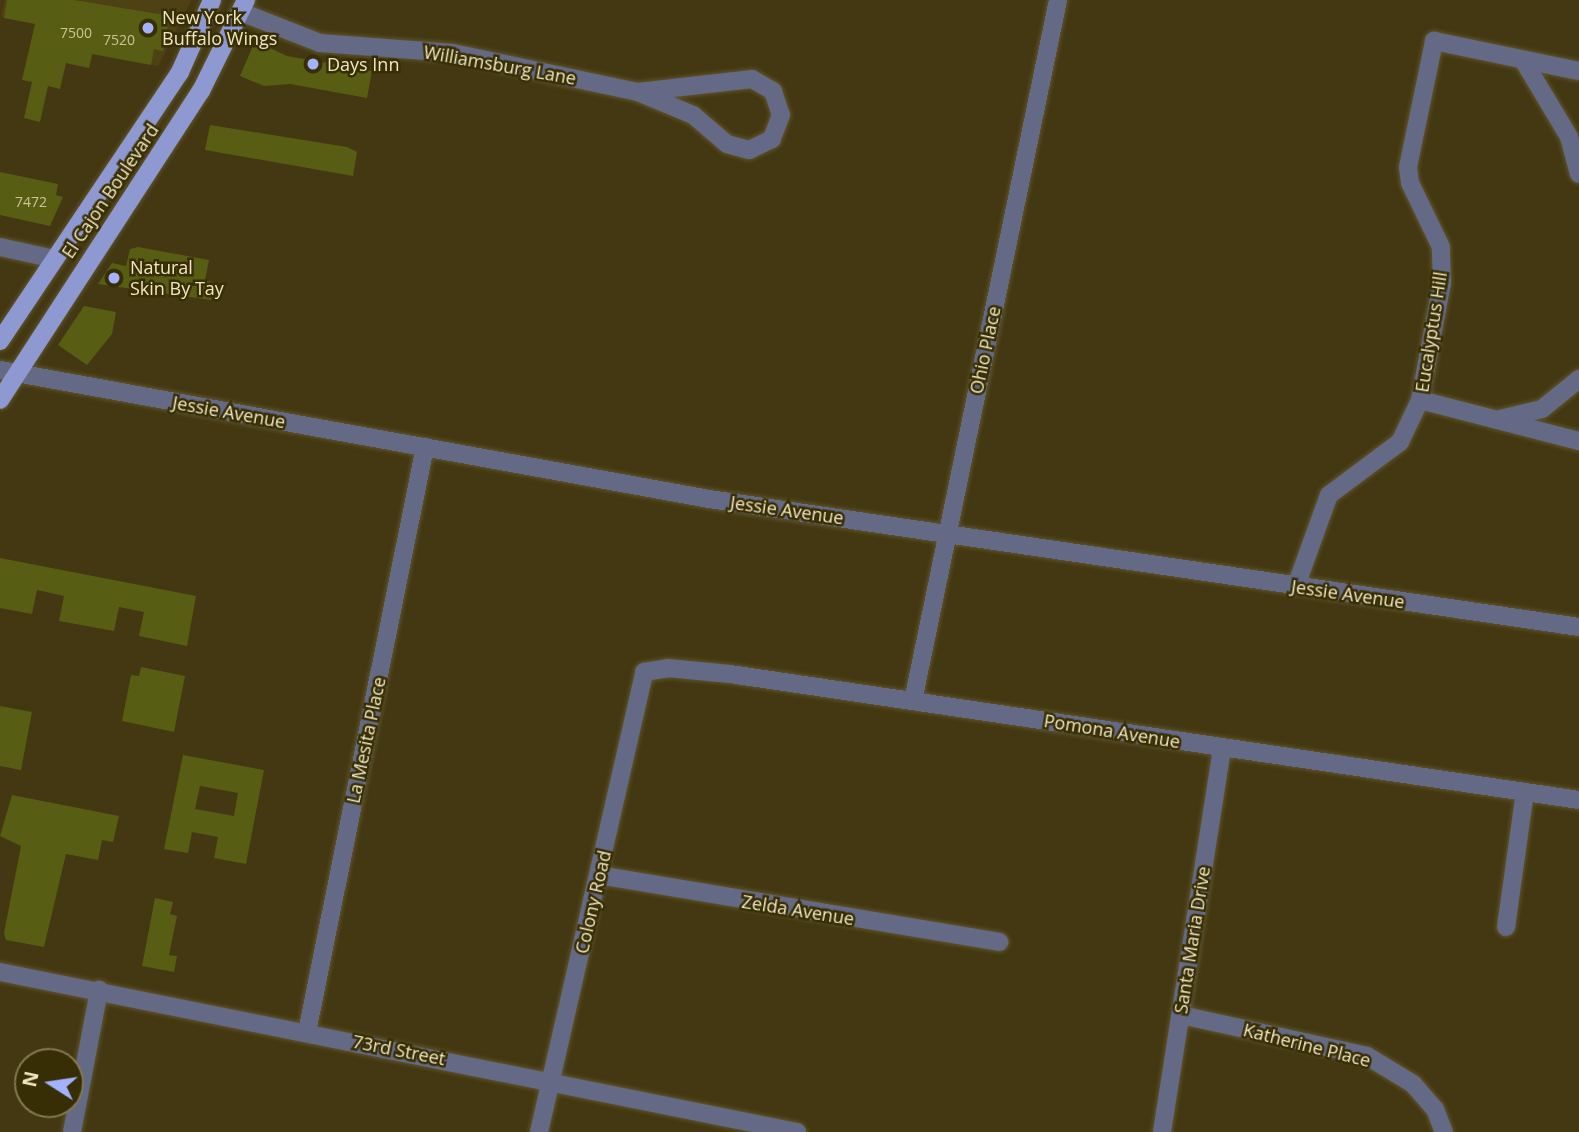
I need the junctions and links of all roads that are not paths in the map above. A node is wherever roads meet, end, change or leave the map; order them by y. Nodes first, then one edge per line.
1 (212, 0) edge
2 (1058, 0) edge
3 (240, 4) edge
4 (1523, 60) junction
5 (1579, 71) edge
6 (638, 92) junction
7 (1579, 174) edge
8 (0, 247) edge
9 (55, 260) junction
10 (0, 341) edge
11 (8, 371) edge
12 (1579, 379) edge
13 (0, 400) edge
14 (1420, 400) junction
15 (1494, 421) junction
16 (1579, 441) edge
17 (425, 447) junction
18 (947, 535) junction
19 (1296, 586) junction
20 (1579, 626) edge
21 (644, 672) joint
22 (913, 701) junction
23 (1222, 748) junction
24 (1525, 792) junction
25 (1579, 800) edge
26 (599, 875) junction
27 (1506, 927) dead end
28 (999, 942) dead end
29 (0, 972) edge
30 (99, 990) junction
31 (1181, 1015) junction
32 (307, 1032) junction
33 (551, 1081) junction
34 (72, 1132) edge
35 (538, 1132) edge
36 (797, 1132) edge
37 (1162, 1132) edge
38 (1444, 1132) edge

1 - 9 main road, El Cajon Boulevard
2 - 18 street, Ohio Place
3 - 6 street, Williamsburg Lane
3 - 11 main road, El Cajon Boulevard
4 - 5 street
4 - 7 street
4 - 14 street, Eucalyptus Hill
6 - 6 street, Williamsburg Lane
8 - 9 street
9 - 10 main road, El Cajon Boulevard
11 - 13 main road, El Cajon Boulevard
11 - 17 street, Jessie Avenue
12 - 15 street
14 - 15 street
14 - 19 street, Eucalyptus Hill
15 - 16 street
17 - 18 street, Jessie Avenue
17 - 32 street, La Mesita Place
18 - 19 street, Jessie Avenue
18 - 22 street, Ohio Place
19 - 20 street, Jessie Avenue
21 - 22 street, Pomona Avenue
21 - 26 street, Colony Road
22 - 23 street, Pomona Avenue
23 - 24 street, Pomona Avenue
23 - 31 street, Santa Maria Drive
24 - 25 street, Pomona Avenue
24 - 27 street
26 - 28 street, Zelda Avenue
26 - 33 street, Colony Road
29 - 30 street, 73rd Street
30 - 32 street, 73rd Street
30 - 34 street
31 - 37 street, Santa Maria Drive
31 - 38 street, Katherine Place
32 - 33 street, 73rd Street
33 - 35 street, Colony Road
33 - 36 street, 73rd Street

